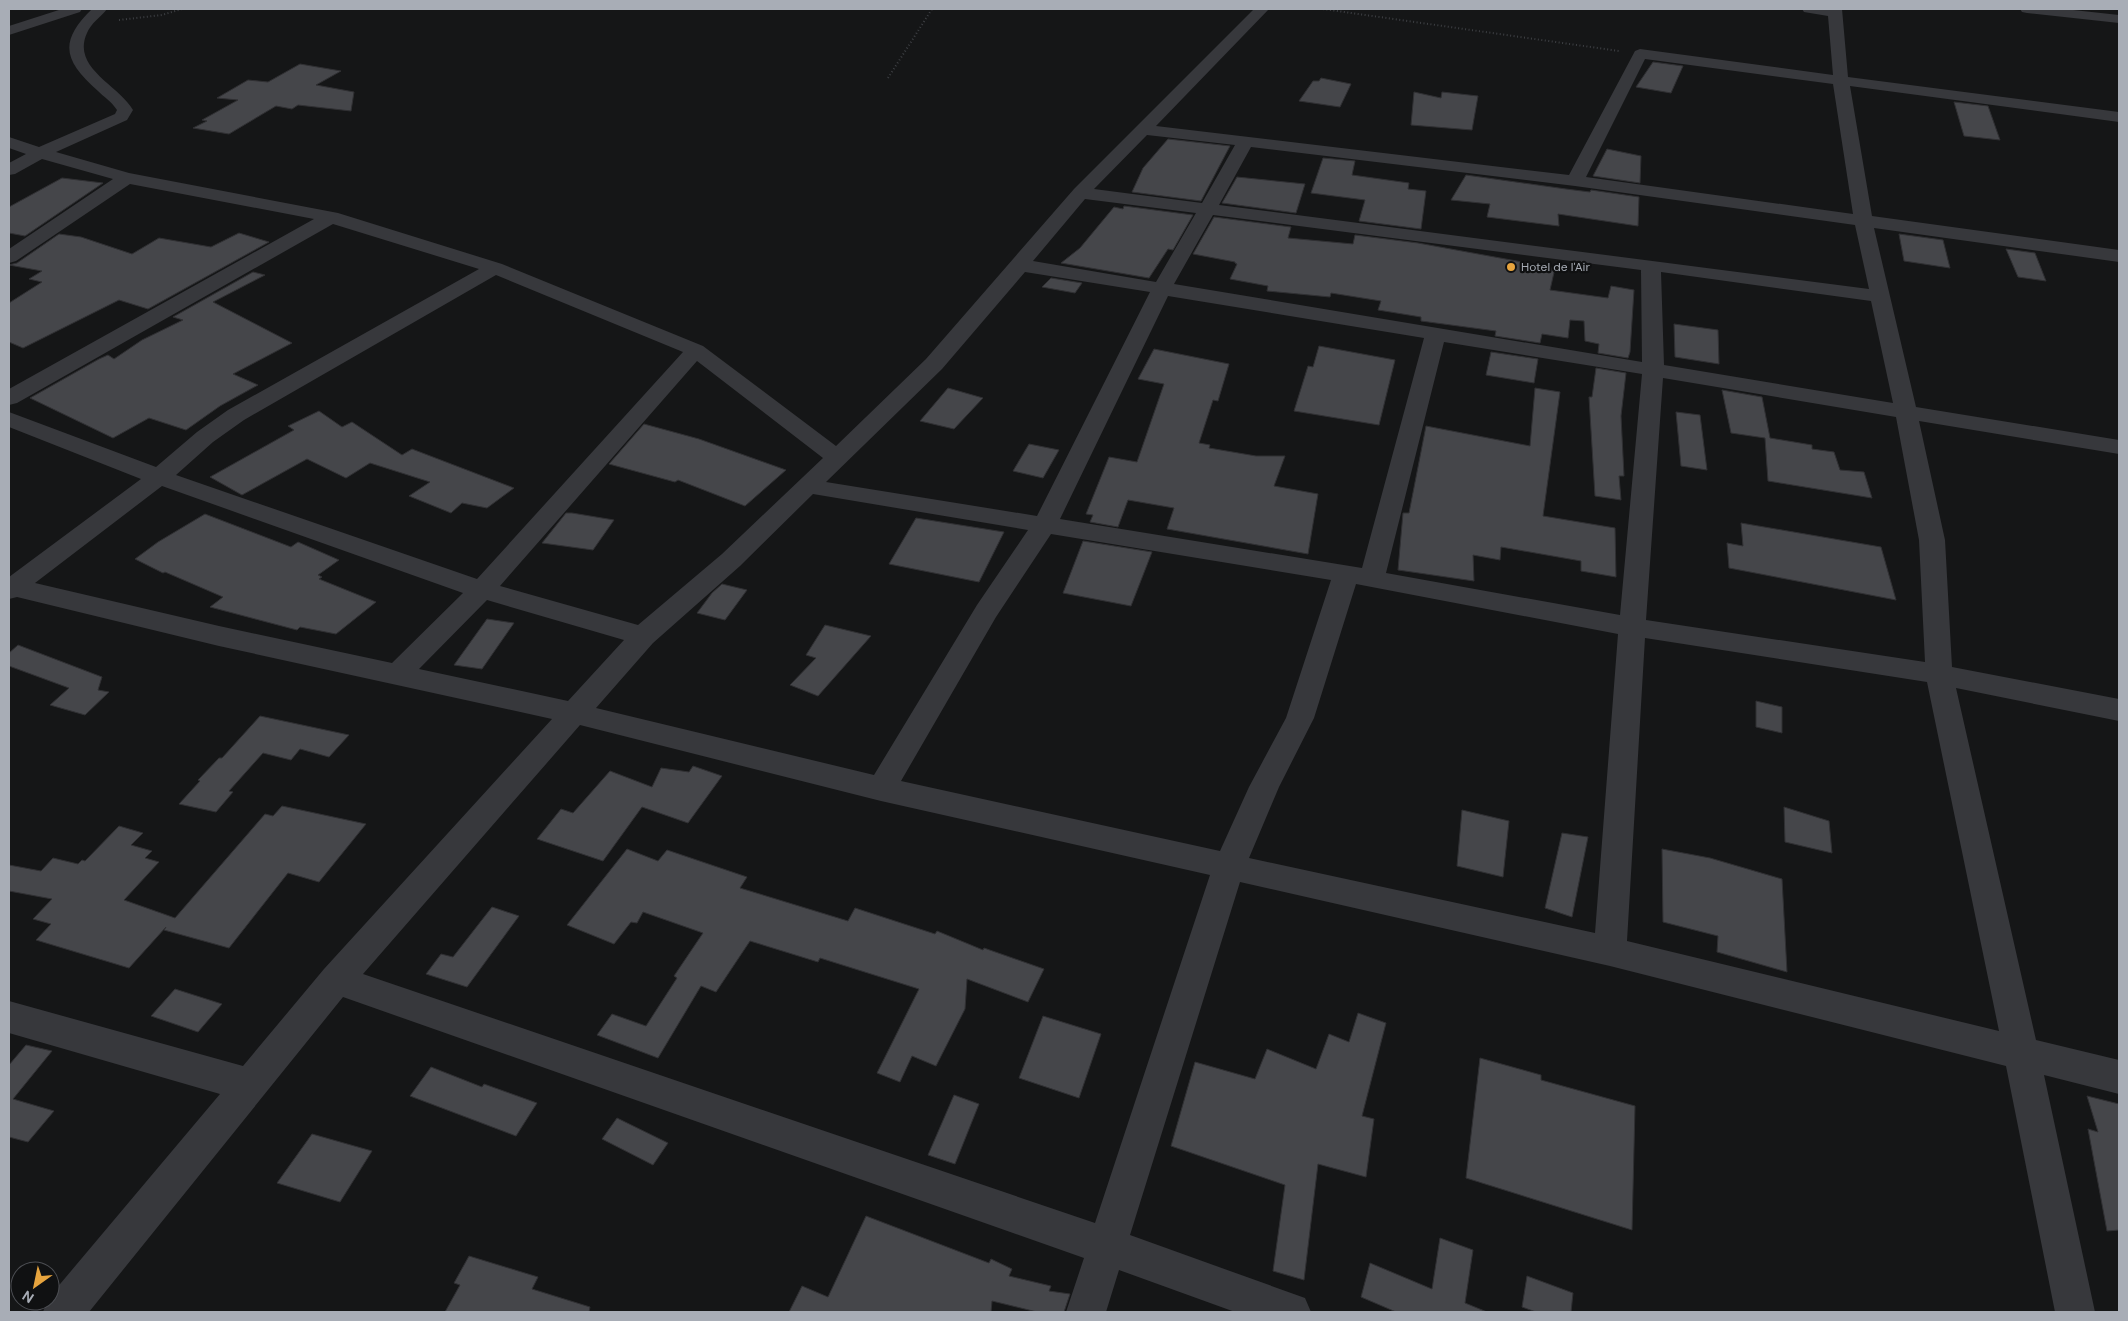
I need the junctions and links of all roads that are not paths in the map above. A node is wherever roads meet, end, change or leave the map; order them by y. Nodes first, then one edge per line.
1 (75, 9) edge
2 (100, 9) edge
3 (1262, 9) edge
4 (2027, 9) edge
5 (1826, 10) edge
6 (2119, 19) edge
7 (9, 31) edge
8 (1841, 82) junction
9 (2119, 117) edge
10 (1142, 129) junction
11 (9, 142) edge
12 (1245, 143) junction
13 (40, 153) junction
14 (9, 170) edge
15 (127, 178) junction
16 (1575, 181) junction
17 (1080, 193) junction
18 (1208, 208) junction
19 (331, 216) junction
20 (1863, 220) junction
21 (2119, 256) edge
22 (9, 257) edge
23 (1020, 265) junction
24 (1651, 265) junction
25 (496, 268) junction
26 (1162, 288) junction
27 (1879, 296) junction
28 (1436, 333) junction
29 (696, 350) junction
30 (1654, 369) junction
31 (9, 398) edge
32 (1906, 410) junction
33 (9, 419) edge
34 (2119, 447) edge
35 (837, 458) junction
36 (159, 477) junction
37 (807, 486) junction
38 (1045, 524) junction
39 (1359, 576) junction
40 (11, 588) edge
41 (482, 590) junction
42 (1632, 627) junction
43 (644, 636) junction
44 (398, 674) junction
45 (1939, 674) junction
46 (2119, 710) edge
47 (574, 713) junction
48 (881, 788) junction
49 (1229, 867) junction
50 (1610, 951) junction
51 (336, 980) junction
52 (9, 1017) edge
53 (2022, 1055) junction
54 (2119, 1077) edge
55 (248, 1085) junction
56 (1106, 1246) junction
57 (63, 1312) edge
58 (1086, 1312) edge
59 (1291, 1312) edge
60 (2075, 1312) edge

1 - 7 street
2 - 13 street
3 - 10 street
4 - 6 street
5 - 8 street
8 - 9 street
8 - 16 street
8 - 20 street
10 - 12 street
10 - 17 street
11 - 13 street
12 - 16 street
12 - 18 street
13 - 14 street
13 - 15 street
15 - 19 street
15 - 22 street
16 - 20 street
17 - 18 street
17 - 23 street
18 - 24 street
18 - 26 street
19 - 25 street
19 - 31 street
20 - 21 street
20 - 27 street
23 - 26 street
23 - 35 street
24 - 27 street
24 - 30 street
25 - 29 street
25 - 36 street
26 - 28 street
26 - 38 street
27 - 32 street
28 - 30 street
28 - 39 street
29 - 35 street
29 - 41 street
30 - 32 street
30 - 42 street
32 - 34 street
32 - 45 street
33 - 36 street
35 - 37 street
36 - 40 street
36 - 41 street
37 - 38 street
37 - 43 street
38 - 39 street
38 - 48 street
39 - 42 street
39 - 49 street
40 - 44 street
41 - 43 street
41 - 44 street
42 - 45 street
42 - 50 street
43 - 47 street
44 - 47 street
45 - 46 street
45 - 53 street
47 - 48 street
47 - 51 street
48 - 49 street
49 - 50 street
49 - 56 street
50 - 53 street
51 - 55 street
51 - 56 street
52 - 55 street
53 - 54 street
53 - 60 street
55 - 57 street
56 - 58 street
56 - 59 street

